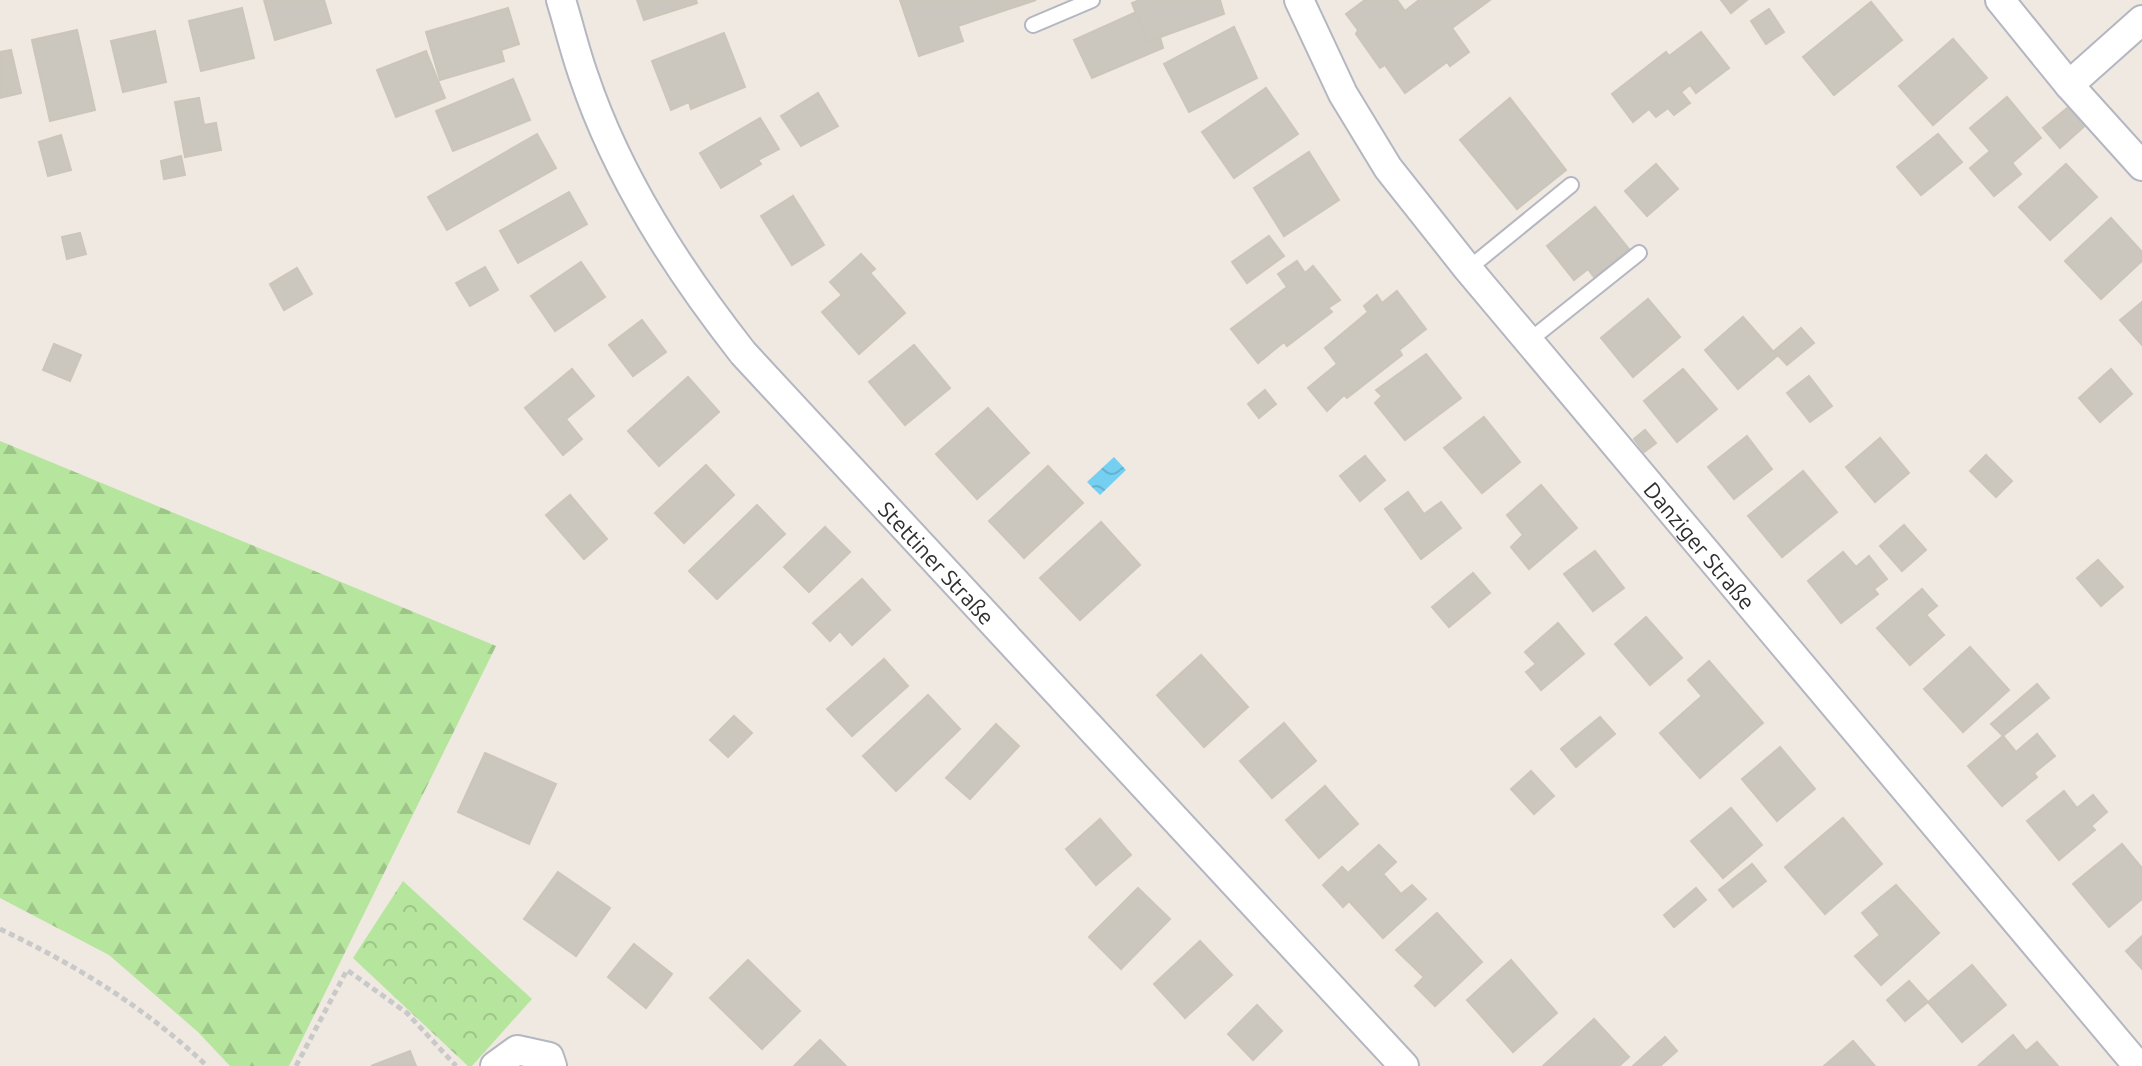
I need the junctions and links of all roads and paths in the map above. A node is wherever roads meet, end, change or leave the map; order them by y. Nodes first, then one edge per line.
1 (561, 0) edge
2 (1092, 0) edge
3 (1299, 0) edge
4 (2000, 0) edge
5 (2142, 20) edge
6 (1033, 25) dead end
7 (2069, 85) junction
8 (2142, 166) edge
9 (1571, 185) dead end
10 (1639, 253) dead end
11 (1468, 269) junction
12 (1530, 340) junction
13 (0, 929) edge
14 (207, 1066) edge
15 (296, 1066) edge
16 (456, 1066) edge
17 (495, 1066) edge
18 (552, 1066) edge
19 (1404, 1066) edge
20 (2138, 1066) edge

1 - 19 street, Stettiner Straße
2 - 6 lane
3 - 11 street, Danziger Straße
4 - 7 street
5 - 7 street
7 - 8 street
9 - 11 lane
10 - 12 lane
11 - 12 street, Danziger Straße
12 - 20 street, Danziger Straße
13 - 14 path
15 - 16 path
17 - 18 street

